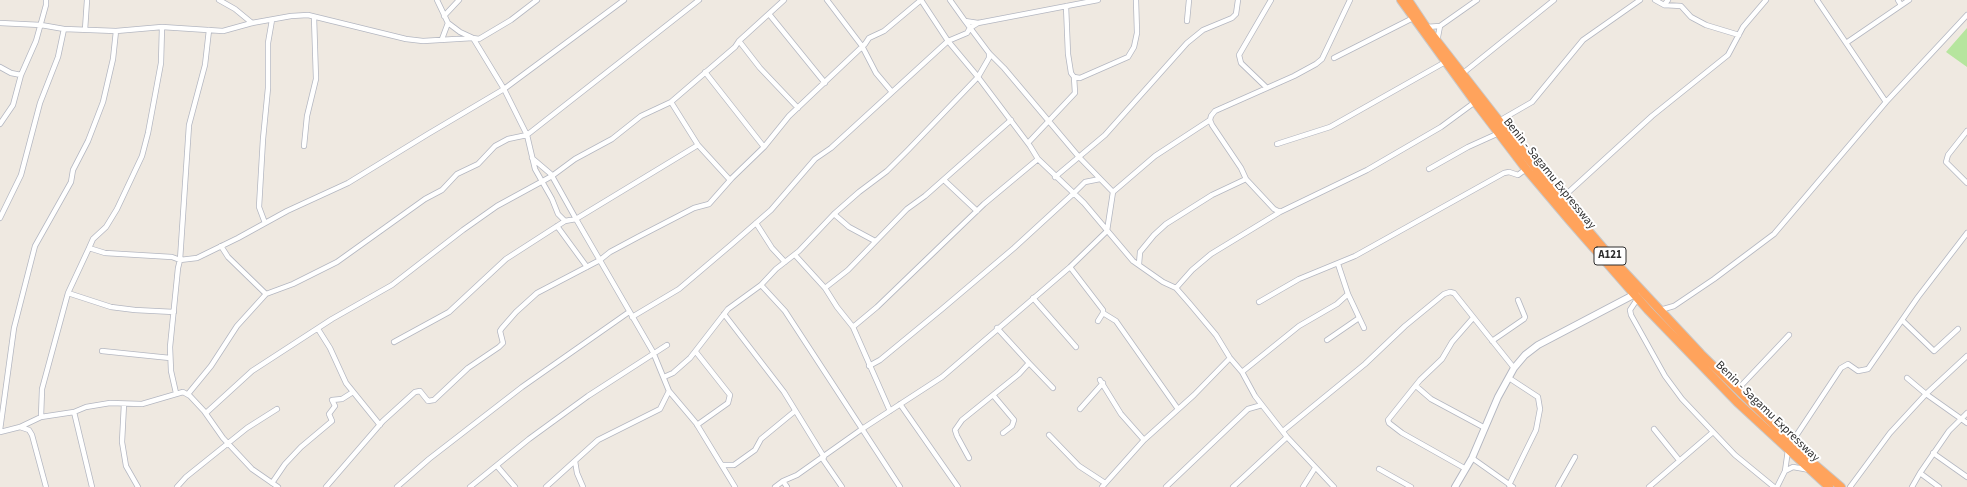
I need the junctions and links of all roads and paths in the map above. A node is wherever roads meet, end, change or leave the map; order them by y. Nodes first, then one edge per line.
1 (46, 0) edge
2 (87, 0) edge
3 (219, 0) edge
4 (437, 0) edge
5 (537, 0) edge
6 (624, 0) edge
7 (699, 0) edge
8 (784, 0) edge
9 (827, 0) edge
10 (950, 0) edge
11 (1098, 0) edge
12 (1136, 0) edge
13 (1189, 0) edge
14 (1238, 0) edge
15 (1271, 0) edge
16 (1350, 0) edge
17 (1401, 0) edge
18 (1408, 0) edge
19 (1477, 0) edge
20 (1554, 0) edge
21 (1640, 0) edge
22 (1655, 0) edge
23 (1668, 0) edge
24 (1766, 0) edge
25 (1817, 0) edge
26 (1898, 0) edge
27 (1909, 0) edge
28 (457, 1) edge
29 (918, 1) edge
30 (1664, 5) junction
31 (1066, 6) junction
32 (1901, 6) junction
33 (768, 14) junction
34 (1967, 15) edge
35 (314, 16) junction
36 (444, 16) junction
37 (1413, 18) junction
38 (272, 20) junction
39 (965, 21) junction
40 (1187, 22) dead end
41 (0, 23) edge
42 (252, 23) junction
43 (448, 23) junction
44 (978, 23) junction
45 (41, 26) junction
46 (1440, 26) junction
47 (162, 27) junction
48 (1426, 27) junction
49 (970, 28) junction
50 (64, 29) junction
51 (85, 30) junction
52 (209, 30) junction
53 (116, 31) junction
54 (1739, 35) junction
55 (442, 38) junction
56 (473, 38) junction
57 (739, 41) junction
58 (948, 41) junction
59 (1437, 42) junction
60 (1846, 43) junction
61 (862, 46) junction
62 (990, 53) junction
63 (1334, 58) dead end
64 (1448, 61) junction
65 (0, 67) edge
66 (705, 72) junction
67 (1462, 74) junction
68 (21, 75) junction
69 (978, 77) junction
70 (1074, 77) junction
71 (825, 82) junction
72 (1267, 88) junction
73 (504, 90) junction
74 (892, 92) junction
75 (671, 102) junction
76 (1474, 102) junction
77 (1886, 102) junction
78 (798, 108) junction
79 (1011, 120) junction
80 (1048, 120) junction
81 (1210, 120) junction
82 (1499, 120) junction
83 (0, 124) edge
84 (1967, 131) edge
85 (1498, 133) junction
86 (527, 135) junction
87 (1028, 143) junction
88 (1277, 144) dead end
89 (698, 145) junction
90 (304, 146) dead end
91 (764, 147) junction
92 (1079, 156) junction
93 (532, 158) junction
94 (1038, 159) junction
95 (539, 162) junction
96 (1526, 169) junction
97 (1429, 170) dead end
98 (552, 175) junction
99 (537, 176) junction
100 (1055, 177) junction
101 (1100, 179) junction
102 (1246, 179) junction
103 (730, 180) junction
104 (944, 180) junction
105 (541, 182) junction
106 (1542, 182) junction
107 (1967, 183) edge
108 (1113, 192) junction
109 (1074, 193) junction
110 (1561, 199) junction
111 (977, 211) junction
112 (1280, 212) junction
113 (834, 214) junction
114 (0, 218) edge
115 (576, 219) junction
116 (565, 221) junction
117 (265, 223) junction
118 (756, 223) junction
119 (557, 226) junction
120 (1107, 231) junction
121 (1967, 233) edge
122 (875, 241) junction
123 (221, 246) junction
124 (89, 248) junction
125 (795, 255) junction
126 (180, 260) junction
127 (600, 260) junction
128 (785, 262) junction
129 (1139, 264) junction
130 (1338, 264) junction
131 (586, 267) junction
132 (1070, 267) junction
133 (761, 285) junction
134 (825, 288) junction
135 (1176, 288) junction
136 (68, 293) junction
137 (266, 294) junction
138 (1348, 294) junction
139 (1638, 294) junction
140 (1033, 298) junction
141 (1518, 300) dead end
142 (1259, 302) dead end
143 (1660, 310) junction
144 (174, 312) junction
145 (1103, 313) junction
146 (630, 314) junction
147 (724, 314) junction
148 (1359, 318) junction
149 (1473, 318) junction
150 (1903, 320) junction
151 (1098, 321) dead end
152 (853, 327) junction
153 (997, 328) junction
154 (1364, 328) dead end
155 (318, 329) junction
156 (1958, 329) dead end
157 (1789, 335) dead end
158 (1327, 340) dead end
159 (1492, 341) junction
160 (394, 342) dead end
161 (667, 344) dead end
162 (1076, 347) dead end
163 (102, 351) dead end
164 (653, 352) junction
165 (696, 352) junction
166 (1967, 356) edge
167 (170, 358) junction
168 (1230, 358) junction
169 (1029, 363) junction
170 (869, 366) junction
171 (1514, 368) junction
172 (1242, 372) junction
173 (664, 377) junction
174 (1508, 378) junction
175 (1907, 378) dead end
176 (1416, 386) junction
177 (1053, 388) dead end
178 (1738, 389) junction
179 (353, 392) junction
180 (669, 392) junction
181 (176, 393) junction
182 (188, 394) junction
183 (1926, 394) junction
184 (993, 395) junction
185 (124, 404) junction
186 (900, 404) junction
187 (1262, 405) junction
188 (277, 409) dead end
189 (1080, 409) dead end
190 (1178, 409) junction
191 (795, 411) junction
192 (890, 411) junction
193 (74, 412) junction
194 (206, 413) junction
195 (1967, 413) edge
196 (40, 417) junction
197 (1962, 418) junction
198 (1967, 423) edge
199 (380, 425) junction
200 (696, 425) junction
201 (20, 427) junction
202 (1485, 428) junction
203 (862, 429) junction
204 (1654, 429) dead end
205 (0, 431) edge
206 (1283, 431) junction
207 (1713, 432) junction
208 (1003, 433) dead end
209 (1049, 435) dead end
210 (1287, 437) junction
211 (1144, 440) junction
212 (1792, 442) junction
213 (230, 444) junction
214 (1788, 450) junction
215 (1933, 453) junction
216 (823, 457) junction
217 (1576, 457) dead end
218 (970, 458) dead end
219 (1472, 458) junction
220 (1679, 460) junction
221 (575, 461) junction
222 (723, 465) junction
223 (496, 466) junction
224 (1315, 468) junction
225 (1379, 469) dead end
226 (1466, 469) junction
227 (1785, 471) junction
228 (1811, 471) junction
229 (1920, 473) junction
230 (1967, 477) edge
231 (783, 481) junction
232 (272, 483) junction
233 (1103, 485) edge
234 (1511, 486) edge
235 (46, 487) edge
236 (92, 487) edge
237 (138, 487) edge
238 (177, 487) edge
239 (278, 487) edge
240 (326, 487) edge
241 (397, 487) edge
242 (470, 487) edge
243 (515, 487) edge
244 (546, 487) edge
245 (583, 487) edge
246 (735, 487) edge
247 (775, 487) edge
248 (787, 487) edge
249 (842, 487) edge
250 (900, 487) edge
251 (958, 487) edge
252 (1166, 487) edge
253 (1233, 487) edge
254 (1303, 487) edge
255 (1334, 487) edge
256 (1411, 487) edge
257 (1455, 487) edge
258 (1558, 487) edge
259 (1648, 487) edge
260 (1776, 487) edge
261 (1829, 487) edge
262 (1841, 487) edge
263 (1850, 487) edge
264 (1912, 487) edge
265 (1939, 487) edge

1 - 45 street
2 - 51 street
3 - 42 street
4 - 36 street
5 - 56 street
6 - 73 street
7 - 86 street
8 - 33 street
9 - 61 street
10 - 39 street
11 - 31 street
12 - 70 street
13 - 40 street
14 - 92 street
15 - 72 street
16 - 72 street
17 - 37 highway, Benin - Sagamu Expressway / A121
18 - 48 highway, A121
19 - 46 street
20 - 67 street
21 - 82 street
22 - 30 street
23 - 30 street
24 - 54 street
25 - 60 street
26 - 32 street
27 - 32 street
28 - 36 street
29 - 58 street
29 - 61 street
30 - 54 street
31 - 44 street
31 - 70 street
32 - 60 street
33 - 57 street
33 - 71 street
34 - 77 street
35 - 38 street
35 - 55 street
35 - 90 street
36 - 43 street
37 - 63 street
37 - 64 highway, Benin - Sagamu Expressway / A121
38 - 42 street
38 - 117 street
39 - 44 street
39 - 49 street
41 - 45 street
42 - 52 street
43 - 55 street
43 - 56 street
44 - 49 street
45 - 50 street
45 - 68 street
46 - 48 street
46 - 59 street
47 - 52 street
47 - 53 street
47 - 124 street
48 - 59 highway, A121
49 - 58 street
49 - 62 street
50 - 51 street
50 - 114 street
51 - 53 street
52 - 126 street
53 - 205 street
54 - 110 street
55 - 56 street
56 - 73 street
57 - 66 street
57 - 78 street
58 - 69 street
58 - 74 street
59 - 64 highway, A121
60 - 77 street
61 - 71 street
61 - 74 street
62 - 69 street
62 - 80 street
64 - 67 highway, A121
64 - 76 highway, Benin - Sagamu Expressway / A121
64 - 88 street
65 - 68 street
66 - 75 street
66 - 91 street
67 - 82 highway, A121
68 - 83 street
69 - 79 street
69 - 113 street
70 - 80 street
71 - 78 street
72 - 81 street
73 - 86 street
73 - 117 street
74 - 118 street
75 - 89 street
75 - 98 street
76 - 85 highway, Benin - Sagamu Expressway / A121
76 - 112 street
77 - 143 street
78 - 91 street
79 - 87 street
79 - 104 street
80 - 87 street
80 - 92 street
81 - 102 street
81 - 108 street
82 - 106 highway, A121
84 - 107 street
85 - 96 highway, Benin - Sagamu Expressway / A121
85 - 97 street
86 - 93 street
86 - 137 street
87 - 94 street
89 - 103 street
89 - 115 street
91 - 103 street
92 - 100 street
92 - 101 street
93 - 95 street
93 - 99 street
94 - 100 street
94 - 111 street
95 - 98 street
95 - 99 street
96 - 106 highway, Benin - Sagamu Expressway / A121
96 - 130 street
98 - 105 street
98 - 115 street
99 - 105 street
100 - 109 street
101 - 108 street
101 - 109 street
102 - 112 street
102 - 129 street
103 - 127 street
104 - 111 street
104 - 122 street
105 - 116 street
105 - 155 street
106 - 110 highway, A121
106 - 139 highway, Benin - Sagamu Expressway / A121
108 - 120 street
109 - 120 street
109 - 170 street
110 - 139 highway, A121
111 - 152 street
112 - 135 street
113 - 122 street
113 - 125 street
115 - 116 street
115 - 127 street
116 - 119 street
117 - 123 street
118 - 128 street
118 - 146 street
119 - 131 street
119 - 160 street
120 - 129 street
120 - 132 street
121 - 150 street
122 - 134 street
123 - 126 street
123 - 137 street
124 - 126 street
124 - 136 street
125 - 128 street
125 - 134 street
126 - 144 street
127 - 131 street
127 - 146 street
128 - 133 street
129 - 135 street
130 - 138 street
130 - 142 street
131 - 199 street
132 - 140 street
132 - 145 street
133 - 147 street
133 - 203 street
134 - 152 street
135 - 168 street
136 - 144 street
136 - 196 street
137 - 182 street
138 - 148 street
138 - 172 street
139 - 143 highway, A121
139 - 171 street
139 - 207 street
139 - 214 highway, Benin - Sagamu Expressway / A121
140 - 153 street
140 - 162 street
141 - 159 street
143 - 178 highway, A121
144 - 167 street
145 - 151 street
145 - 190 street
146 - 164 street
146 - 241 street
147 - 165 street
147 - 191 street
148 - 154 street
148 - 158 street
149 - 159 street
149 - 176 street
149 - 206 street
150 - 156 street
150 - 212 street
152 - 170 street
153 - 169 street
153 - 186 street
155 - 179 street
155 - 194 street
157 - 178 street
159 - 171 street
161 - 164 street
163 - 167 street
164 - 173 street
164 - 223 street
165 - 173 street
165 - 200 street
166 - 183 street
167 - 181 street
168 - 172 street
168 - 190 street
169 - 177 street
169 - 184 street
170 - 192 street
171 - 174 street
172 - 187 street
173 - 180 street
174 - 202 street
174 - 234 street
175 - 183 street
176 - 202 street
176 - 226 street
178 - 212 highway, A121
179 - 199 street
179 - 232 street
180 - 200 street
180 - 221 street
181 - 182 street
181 - 185 street
182 - 194 street
183 - 197 street
183 - 263 street
184 - 208 street
184 - 218 street
185 - 193 street
185 - 237 street
186 - 192 street
186 - 251 street
187 - 206 street
187 - 252 street
188 - 213 street
189 - 211 street
190 - 211 street
191 - 216 street
191 - 222 street
192 - 203 street
193 - 196 street
193 - 236 street
194 - 213 street
195 - 197 street
196 - 201 street
197 - 198 street
197 - 215 street
199 - 240 street
200 - 222 street
201 - 205 street
201 - 235 street
202 - 219 street
203 - 216 street
203 - 250 street
204 - 220 street
206 - 210 street
207 - 220 street
207 - 260 street
209 - 233 street
210 - 224 street
210 - 253 street
211 - 233 street
212 - 262 highway, A121
213 - 232 street
213 - 238 street
214 - 227 street
214 - 228 highway, Benin - Sagamu Expressway / A121
215 - 229 street
215 - 230 street
216 - 231 street
216 - 249 street
217 - 258 street
219 - 226 street
219 - 234 street
220 - 259 street
221 - 244 street
221 - 245 street
222 - 246 street
223 - 242 street
223 - 243 street
224 - 254 street
224 - 255 street
225 - 256 street
226 - 257 street
227 - 228 street
227 - 260 street
228 - 261 highway, Benin - Sagamu Expressway / A121
229 - 264 street
229 - 265 street
231 - 247 street
231 - 248 street
232 - 239 street

